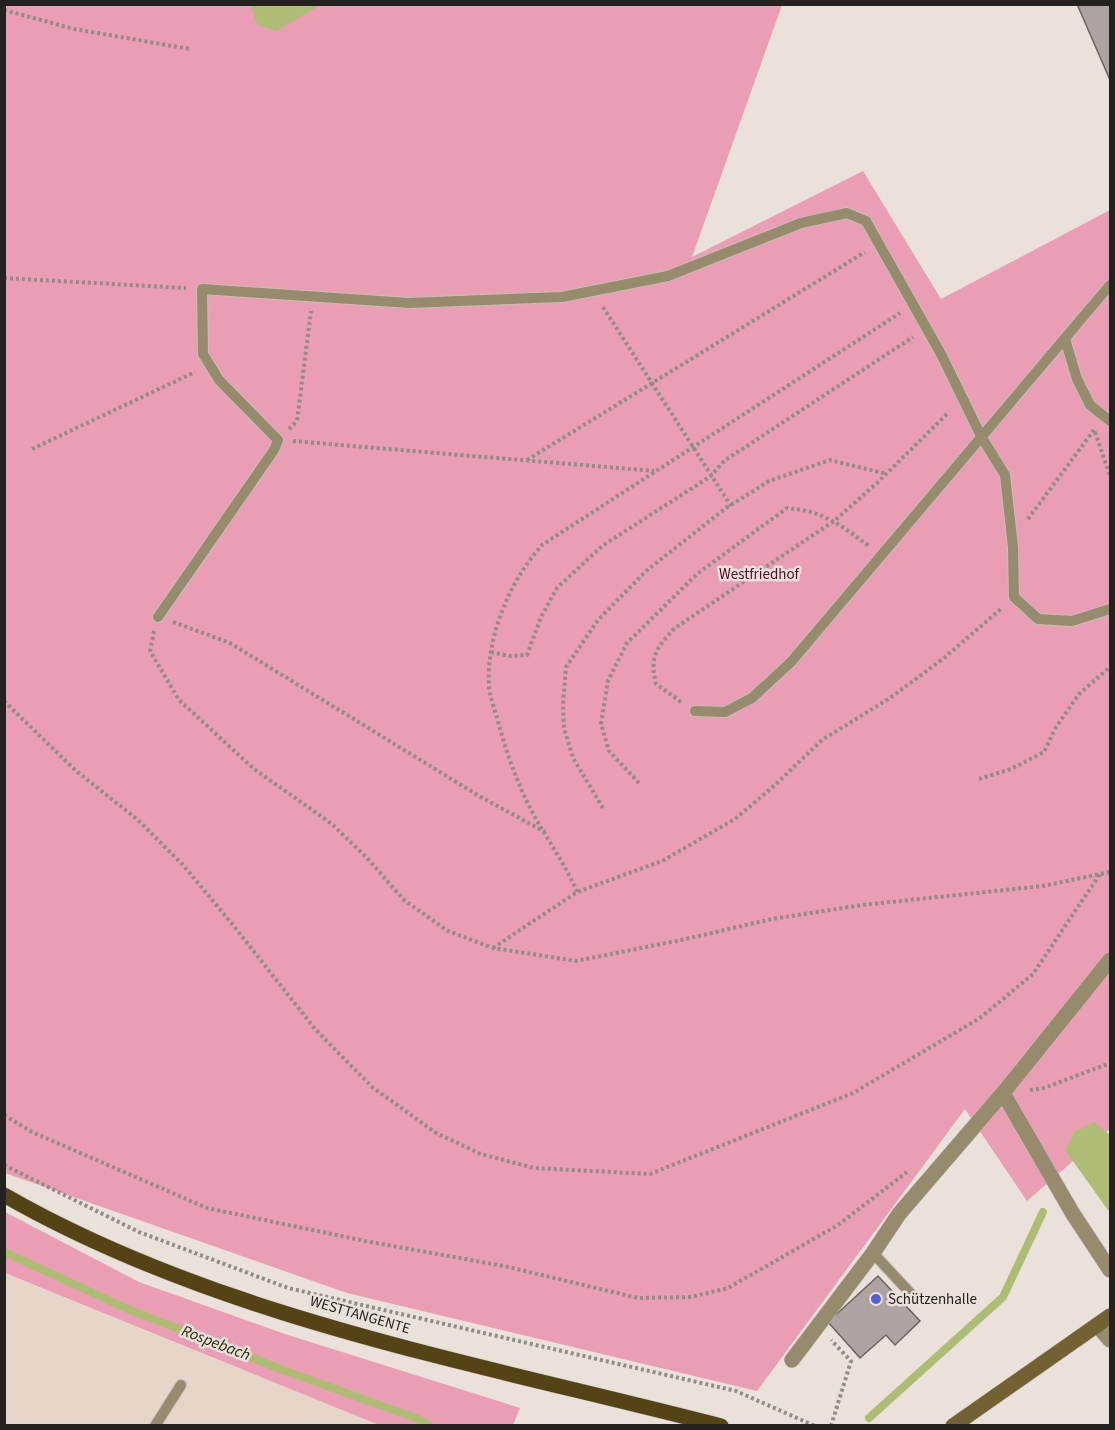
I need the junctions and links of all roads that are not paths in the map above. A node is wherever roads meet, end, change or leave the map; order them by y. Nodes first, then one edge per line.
1 (1110, 285) edge
2 (1065, 339) junction
3 (1110, 421) edge
4 (982, 438) junction
5 (1110, 609) edge
6 (158, 616) road end
7 (695, 711) road end
8 (1110, 960) edge
9 (1003, 1093) junction
10 (4, 1195) edge
11 (873, 1253) junction
12 (1110, 1270) edge
13 (913, 1296) dead end
14 (1110, 1316) edge
15 (1097, 1325) junction
16 (1110, 1340) edge
17 (792, 1360) dead end
18 (181, 1385) dead end
19 (976, 1409) junction
20 (156, 1425) edge
21 (721, 1425) edge
22 (953, 1425) edge
23 (969, 1425) edge

1 - 2 lane
2 - 3 lane
2 - 4 lane
4 - 5 lane
4 - 6 lane
4 - 7 lane
8 - 9 street
9 - 11 street
9 - 12 street
10 - 21 main road, WESTTANGENTE
11 - 13 lane
11 - 17 street
14 - 15 main road
15 - 16 street
15 - 19 main road
18 - 20 lane
19 - 22 main road
19 - 23 main road

